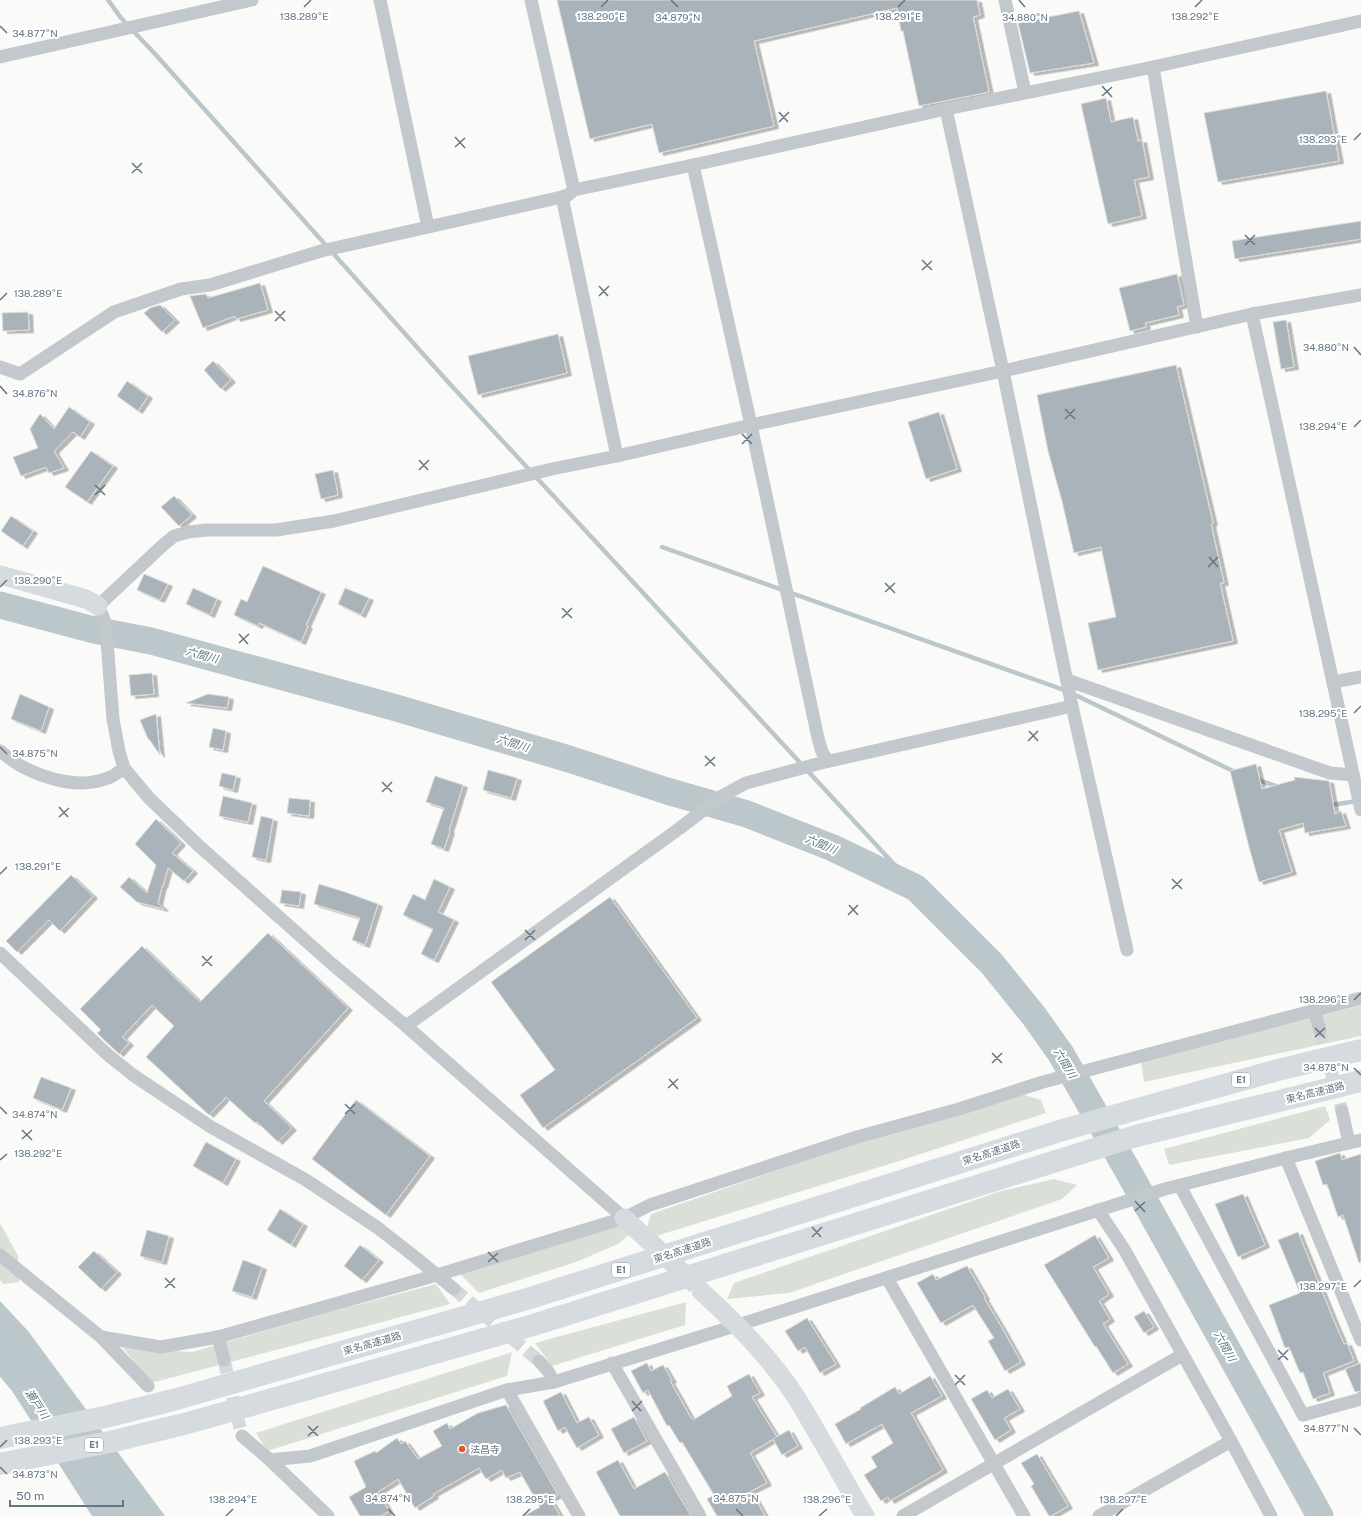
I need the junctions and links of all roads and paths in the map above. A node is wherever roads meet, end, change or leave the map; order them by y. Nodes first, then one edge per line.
1 (252, 0) edge
2 (380, 0) edge
3 (531, 0) edge
4 (1005, 0) edge
5 (1361, 21) edge
6 (0, 57) edge
7 (1153, 67) junction
8 (1025, 92) junction
9 (946, 109) junction
10 (693, 165) junction
11 (574, 190) junction
12 (562, 197) junction
13 (428, 227) junction
14 (1361, 295) edge
15 (1252, 314) junction
16 (1197, 327) junction
17 (0, 367) edge
18 (1003, 371) junction
19 (751, 425) junction
20 (618, 456) junction
21 (0, 575) edge
22 (101, 612) junction
23 (1361, 677) edge
24 (1067, 680) junction
25 (1333, 682) junction
26 (1072, 706) junction
27 (0, 751) edge
28 (825, 762) junction
29 (124, 768) junction
30 (1354, 775) junction
31 (1361, 810) edge
32 (1127, 950) dead end
33 (0, 953) edge
34 (1361, 998) edge
35 (1314, 1010) junction
36 (406, 1026) junction
37 (1320, 1030) tunnel mouth
38 (1361, 1050) edge
39 (1361, 1081) edge
40 (1342, 1111) tunnel mouth
41 (1355, 1142) edge
42 (1286, 1158) junction
43 (1180, 1186) junction
44 (1098, 1210) junction
45 (624, 1218) junction
46 (648, 1240) tunnel mouth
47 (0, 1255) edge
48 (437, 1275) junction
49 (887, 1278) junction
50 (454, 1289) tunnel mouth
51 (701, 1290) tunnel mouth
52 (738, 1325) junction
53 (100, 1337) junction
54 (218, 1337) junction
55 (1361, 1340) edge
56 (1182, 1354) junction
57 (224, 1360) tunnel mouth
58 (539, 1361) tunnel mouth
59 (612, 1363) junction
60 (554, 1382) junction
61 (148, 1386) dead end
62 (507, 1390) junction
63 (1361, 1399) edge
64 (242, 1436) tunnel mouth
65 (0, 1438) edge
66 (1231, 1440) junction
67 (270, 1460) junction
68 (994, 1463) junction
69 (0, 1464) edge
70 (328, 1516) edge
71 (580, 1516) edge
72 (700, 1516) edge
73 (865, 1516) edge
74 (903, 1516) edge
75 (1024, 1516) edge
76 (1099, 1516) edge
77 (1271, 1516) edge

1 - 6 street
2 - 13 street
3 - 11 street
4 - 8 street
5 - 7 street
7 - 8 street
7 - 16 street
8 - 9 street
9 - 10 street
9 - 18 street
10 - 11 street
10 - 19 street
11 - 12 street
12 - 13 street
12 - 20 street
13 - 17 street
14 - 15 street
15 - 16 street
15 - 25 street
16 - 18 street
18 - 19 street
18 - 24 street
19 - 20 street
19 - 28 street
20 - 22 street
21 - 22 street
22 - 29 street
23 - 25 street
24 - 26 street
24 - 30 street
25 - 30 street
26 - 28 street
26 - 32 street
27 - 29 street
28 - 36 street
29 - 36 street
30 - 31 street
33 - 48 street
34 - 35 street
35 - 37 street
35 - 45 street
36 - 45 street
38 - 65 highway, 東名高速道路 / E1
39 - 69 highway, 東名高速道路 / E1
40 - 41 street
41 - 42 street
42 - 43 street
42 - 55 street
43 - 44 street
43 - 63 street
44 - 49 street
44 - 56 street
45 - 46 street
45 - 48 street
47 - 53 street
48 - 50 street
48 - 54 street
49 - 52 street
49 - 68 street
51 - 52 street
52 - 59 street
52 - 73 street
53 - 54 street
53 - 61 street
54 - 57 street
56 - 66 street
56 - 68 street
58 - 60 street
59 - 60 street
59 - 72 street
60 - 62 street
62 - 67 street
62 - 71 street
64 - 67 street
66 - 76 street
66 - 77 street
67 - 70 street
68 - 74 street
68 - 75 street

